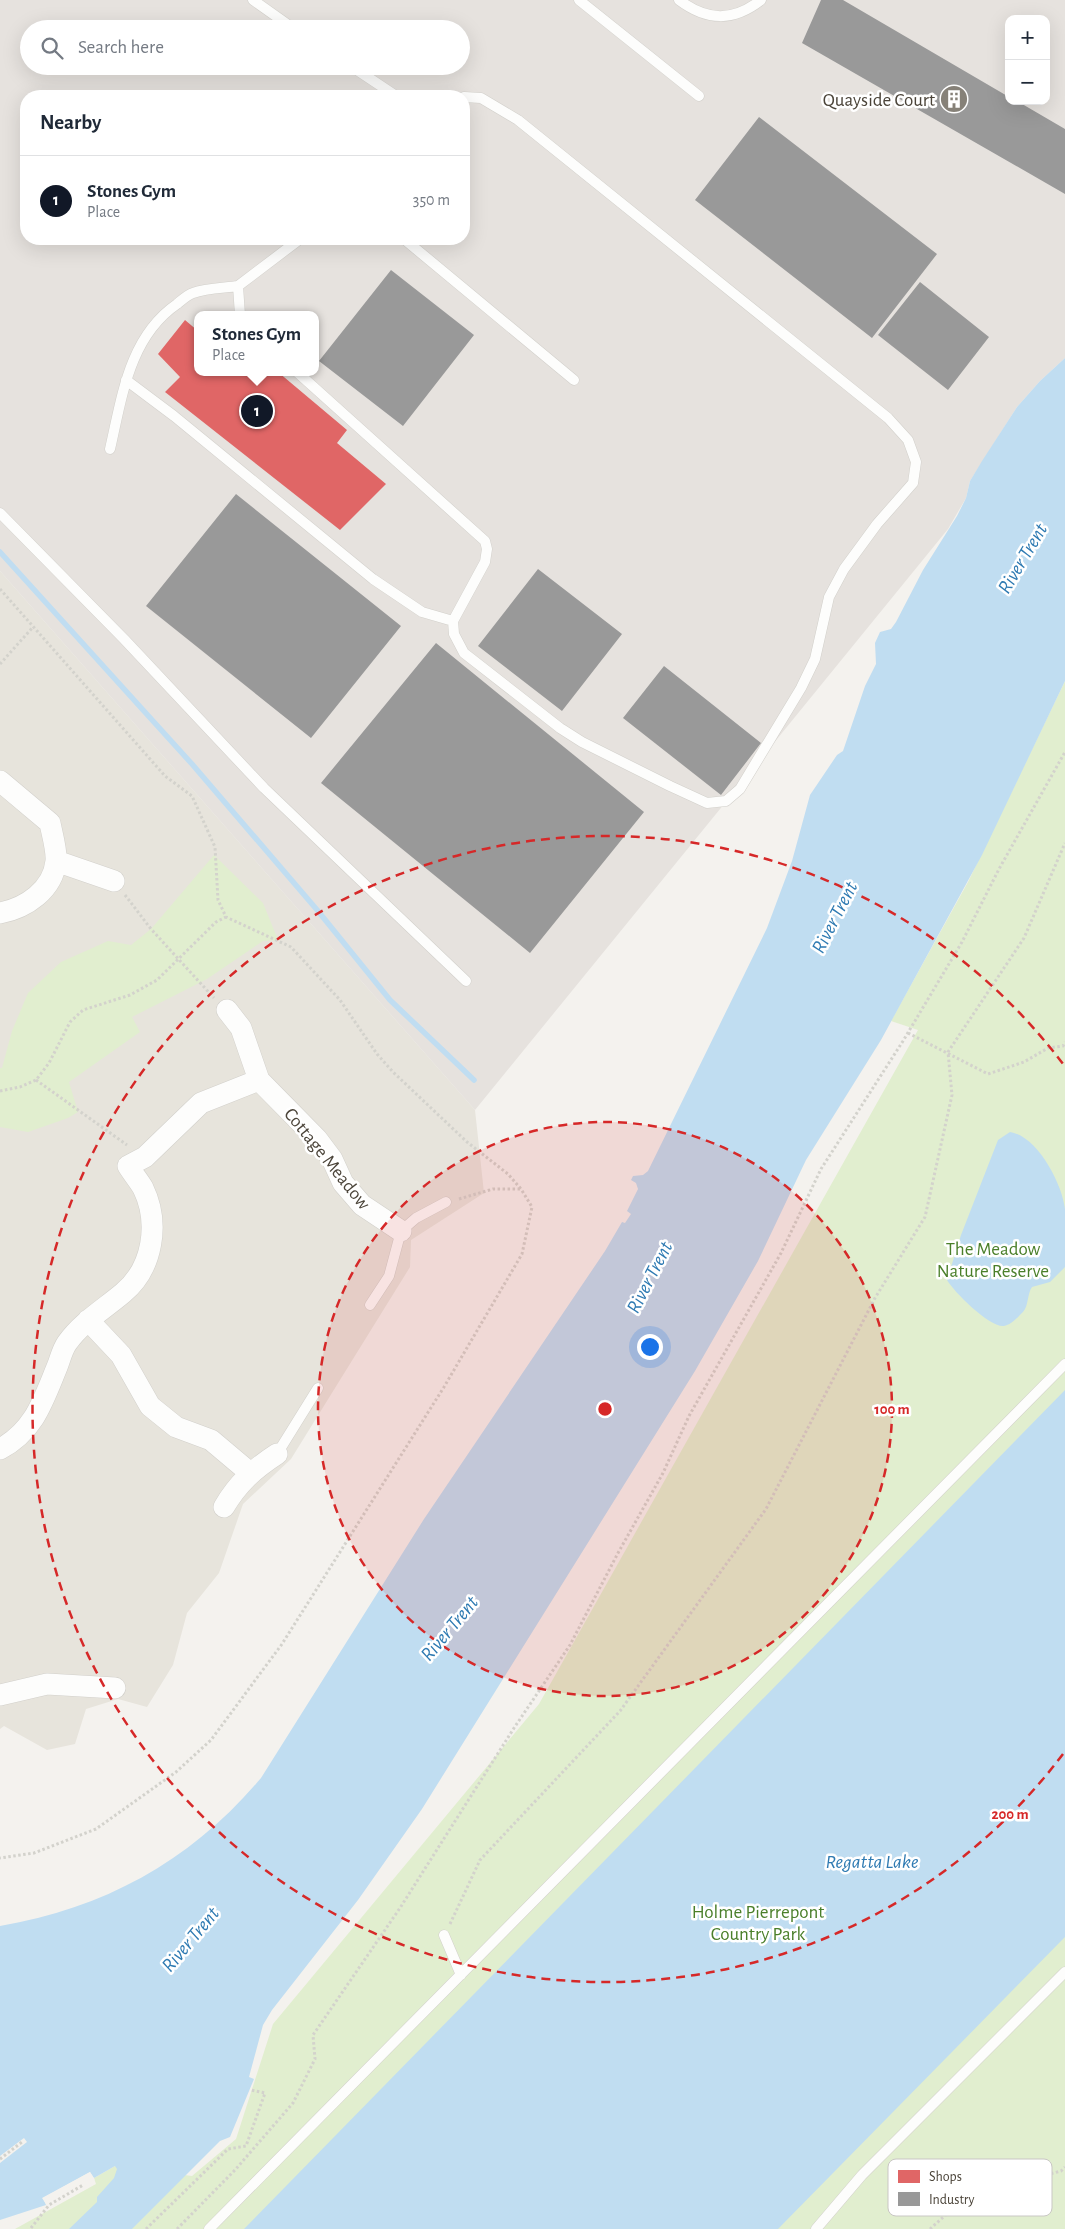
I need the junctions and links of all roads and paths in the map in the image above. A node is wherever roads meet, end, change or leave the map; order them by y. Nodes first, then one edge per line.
1 (253, 0) edge
2 (579, 0) edge
3 (679, 0) edge
4 (761, 0) edge
5 (281, 20) edge
6 (364, 75) edge
7 (387, 90) edge
8 (699, 96) dead end
9 (470, 97) edge
10 (292, 245) edge
11 (411, 245) edge
12 (238, 286) junction
13 (240, 311) edge
14 (301, 376) edge
15 (126, 380) junction
16 (574, 380) dead end
17 (110, 449) dead end
18 (0, 513) edge
19 (0, 590) edge
20 (453, 620) junction
21 (33, 627) junction
22 (0, 664) edge
23 (1065, 752) edge
24 (0, 781) edge
25 (1065, 843) edge
26 (56, 861) junction
27 (114, 880) joint
28 (0, 913) edge
29 (226, 917) junction
30 (178, 960) junction
31 (466, 981) dead end
32 (227, 1010) joint
33 (908, 1033) junction
34 (1065, 1042) edge
35 (948, 1052) junction
36 (36, 1080) junction
37 (259, 1080) junction
38 (0, 1091) edge
39 (137, 1162) junction
40 (521, 1189) junction
41 (446, 1202) joint
42 (401, 1231) junction
43 (370, 1305) dead end
44 (88, 1320) junction
45 (1065, 1364) edge
46 (318, 1388) dead end
47 (0, 1449) edge
48 (277, 1454) joint
49 (249, 1472) junction
50 (224, 1507) dead end
51 (115, 1688) dead end
52 (0, 1695) edge
53 (0, 1858) edge
54 (444, 1935) joint
55 (1065, 1972) edge
56 (461, 1975) junction
57 (251, 2090) dead end
58 (22, 2142) dead end
59 (0, 2159) edge
60 (1065, 2168) edge
61 (1052, 2173) edge
62 (83, 2186) dead end
63 (944, 2216) edge
64 (31, 2228) edge
65 (146, 2229) edge
66 (177, 2229) edge
67 (209, 2229) edge
68 (816, 2229) edge
69 (930, 2229) edge

1 - 5 lane
2 - 8 lane
3 - 4 lane
6 - 7 lane
9 - 20 lane
10 - 12 lane
11 - 16 lane
12 - 13 lane
12 - 15 lane
14 - 20 lane
15 - 17 lane
15 - 20 lane
18 - 31 lane
19 - 21 path
21 - 22 path
21 - 29 path
23 - 33 path
24 - 26 street
25 - 35 path
26 - 27 street
26 - 28 street
27 - 30 path
29 - 30 path
29 - 40 path
30 - 32 path
30 - 36 path
32 - 37 street, Cottage Meadow
33 - 35 path
33 - 66 path
34 - 35 path
35 - 54 path
36 - 38 path
36 - 39 path
37 - 39 street
37 - 42 street, Cottage Meadow
39 - 44 street
40 - 41 path
40 - 53 path
41 - 42 lane
42 - 43 lane
44 - 47 street
44 - 49 street
45 - 56 lane
46 - 48 lane
48 - 49 street
49 - 50 street
51 - 52 street
54 - 56 lane
55 - 68 lane
56 - 67 lane
57 - 65 path
58 - 59 path
60 - 61 path
62 - 64 path
63 - 69 path

